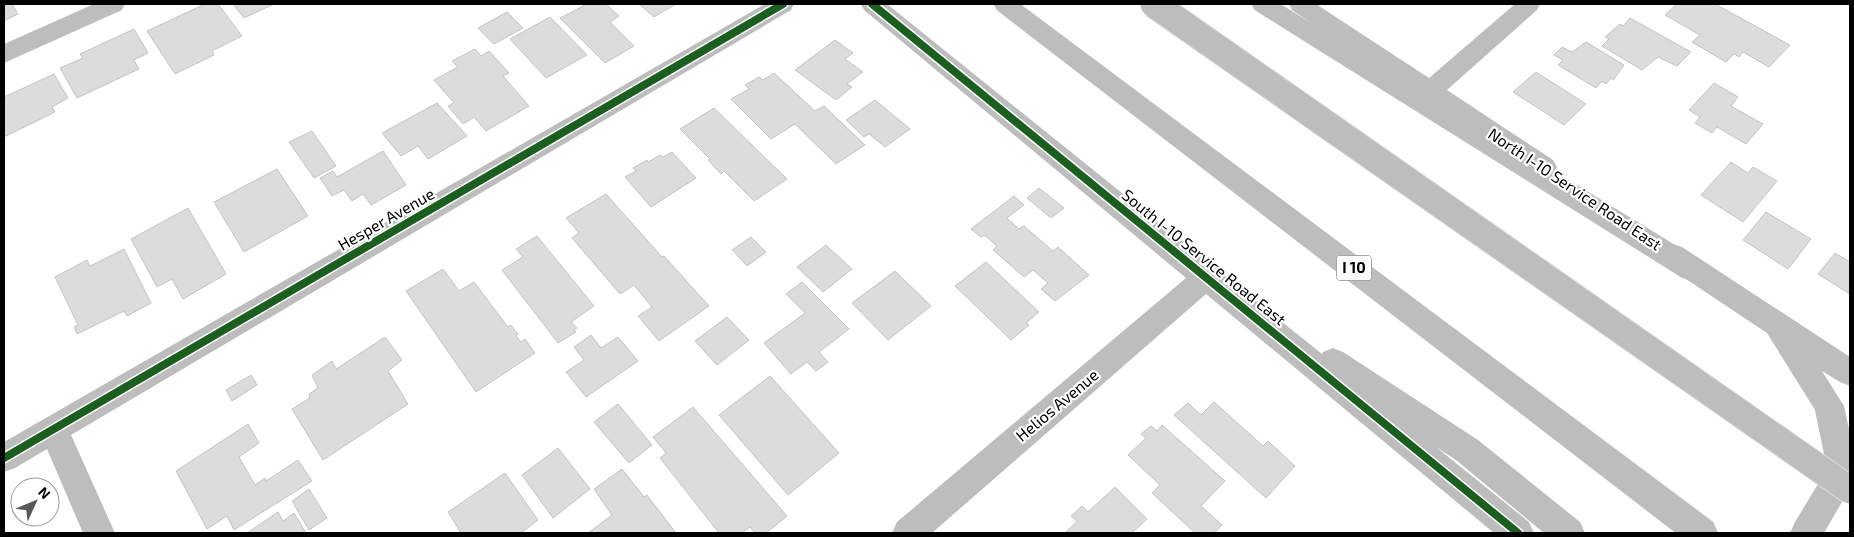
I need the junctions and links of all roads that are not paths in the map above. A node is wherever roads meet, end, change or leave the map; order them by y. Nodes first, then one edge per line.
1 (114, 4) edge
2 (783, 4) edge
3 (872, 4) edge
4 (1005, 4) edge
5 (1154, 4) edge
6 (1262, 4) edge
7 (1300, 4) edge
8 (1529, 4) edge
9 (4, 54) edge
10 (1431, 90) junction
11 (1691, 269) junction
12 (1207, 277) junction
13 (1774, 323) junction
14 (1850, 372) edge
15 (53, 429) junction
16 (4, 458) edge
17 (1850, 490) edge
18 (100, 533) edge
19 (908, 533) edge
20 (1518, 533) edge
21 (1569, 533) edge
22 (1702, 533) edge
23 (1806, 533) edge

1 - 9 main road
2 - 15 main road, Hesper Avenue
3 - 12 main road, South I-10 Service Road East
4 - 22 main road, I 10
5 - 17 main road, bridge
6 - 11 main road
7 - 10 main road, North I-10 Service Road East
8 - 10 main road
10 - 11 main road, North I-10 Service Road East
11 - 13 main road, North I-10 Service Road East
12 - 19 main road, Helios Avenue
12 - 20 main road, South I-10 Service Road East
12 - 21 main road
13 - 14 main road, North I-10 Service Road East
13 - 23 main road
15 - 16 main road, Hesper Avenue
15 - 18 main road

